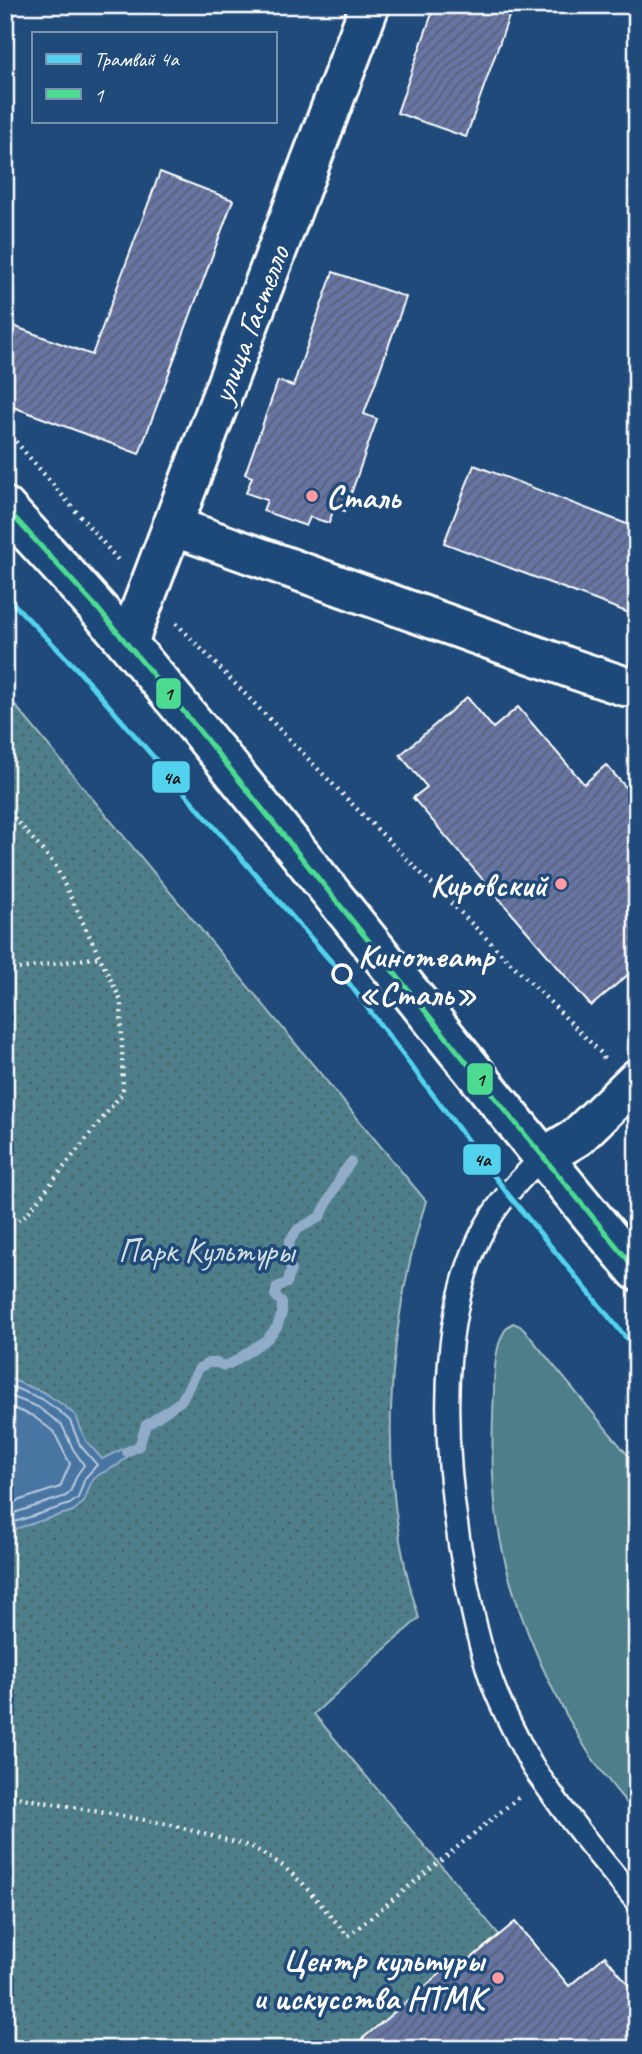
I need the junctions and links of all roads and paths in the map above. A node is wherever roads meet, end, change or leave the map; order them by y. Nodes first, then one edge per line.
1 (370, 5) edge
2 (5, 433) edge
3 (5, 507) edge
4 (172, 526) junction
5 (147, 593) junction
6 (128, 643) junction
7 (633, 693) edge
8 (5, 807) edge
9 (99, 957) junction
10 (5, 971) edge
11 (629, 1085) edge
12 (542, 1158) junction
13 (5, 1229) edge
14 (637, 1271) edge
15 (541, 1779) junction
16 (5, 1795) edge
17 (637, 1902) edge

1 - 4 street, улица Гастелло
2 - 5 path
3 - 6 street
4 - 5 street, улица Гастелло
4 - 7 street
5 - 6 street, улица Гастелло
5 - 11 path
6 - 12 street
8 - 9 path
9 - 10 path
9 - 13 path
11 - 12 street
12 - 14 street
12 - 15 lane
15 - 16 path
15 - 17 lane

